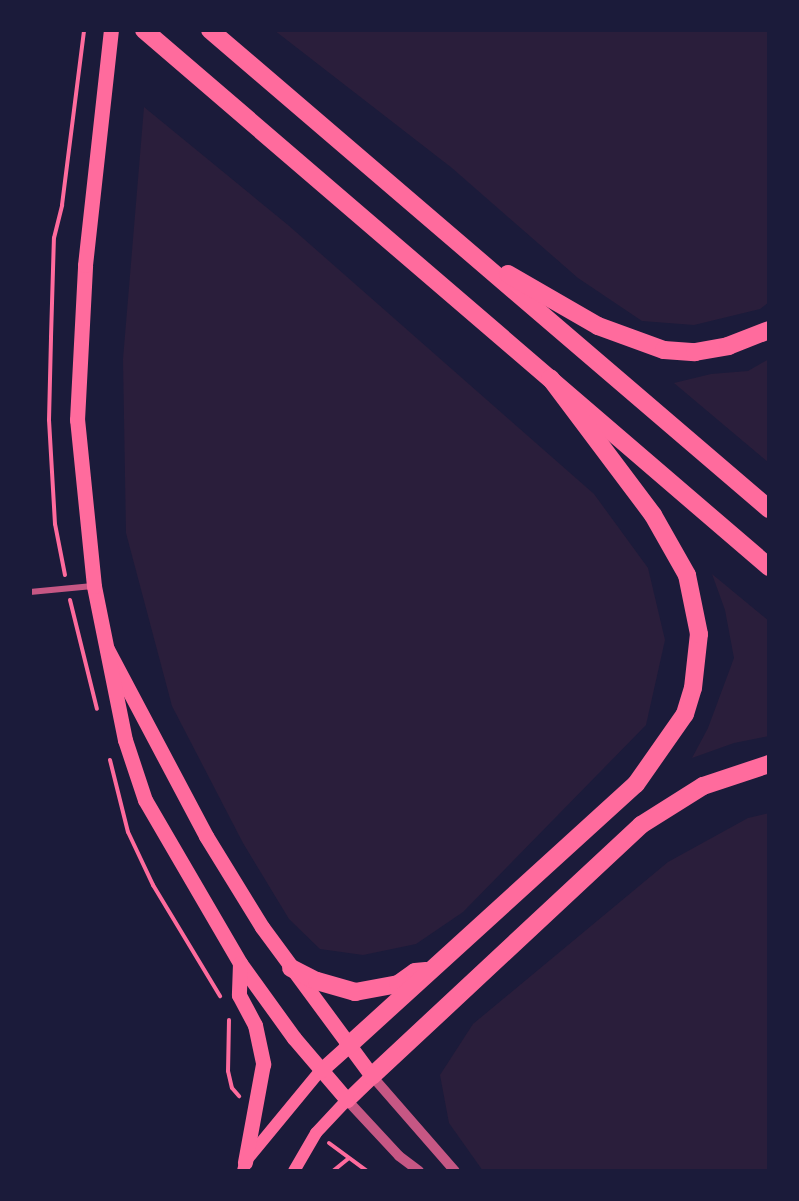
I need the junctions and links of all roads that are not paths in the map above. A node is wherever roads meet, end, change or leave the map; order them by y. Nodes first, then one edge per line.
1 (111, 30) edge
2 (144, 30) edge
3 (210, 30) edge
4 (470, 253) junction
5 (769, 330) edge
6 (550, 378) junction
7 (769, 508) edge
8 (769, 567) edge
9 (94, 586) junction
10 (30, 592) edge
11 (107, 649) junction
12 (769, 764) edge
13 (240, 963) junction
14 (291, 968) junction
15 (434, 970) junction
16 (348, 1047) junction
17 (320, 1071) junction
18 (372, 1076) junction
19 (347, 1100) junction
20 (244, 1167) edge
21 (294, 1171) edge
22 (419, 1171) edge
23 (455, 1171) edge

1 - 9 main road
2 - 6 highway
3 - 4 highway
4 - 5 highway
4 - 7 highway
6 - 8 highway
6 - 15 highway
9 - 10 street
9 - 11 main road
11 - 13 main road
11 - 14 main road
12 - 18 highway
13 - 17 main road
13 - 20 main road
14 - 15 highway
14 - 16 main road
15 - 16 highway
16 - 17 main road
16 - 18 main road
17 - 19 main road
17 - 20 main road
18 - 19 main road
18 - 23 street
19 - 21 main road
19 - 22 street

